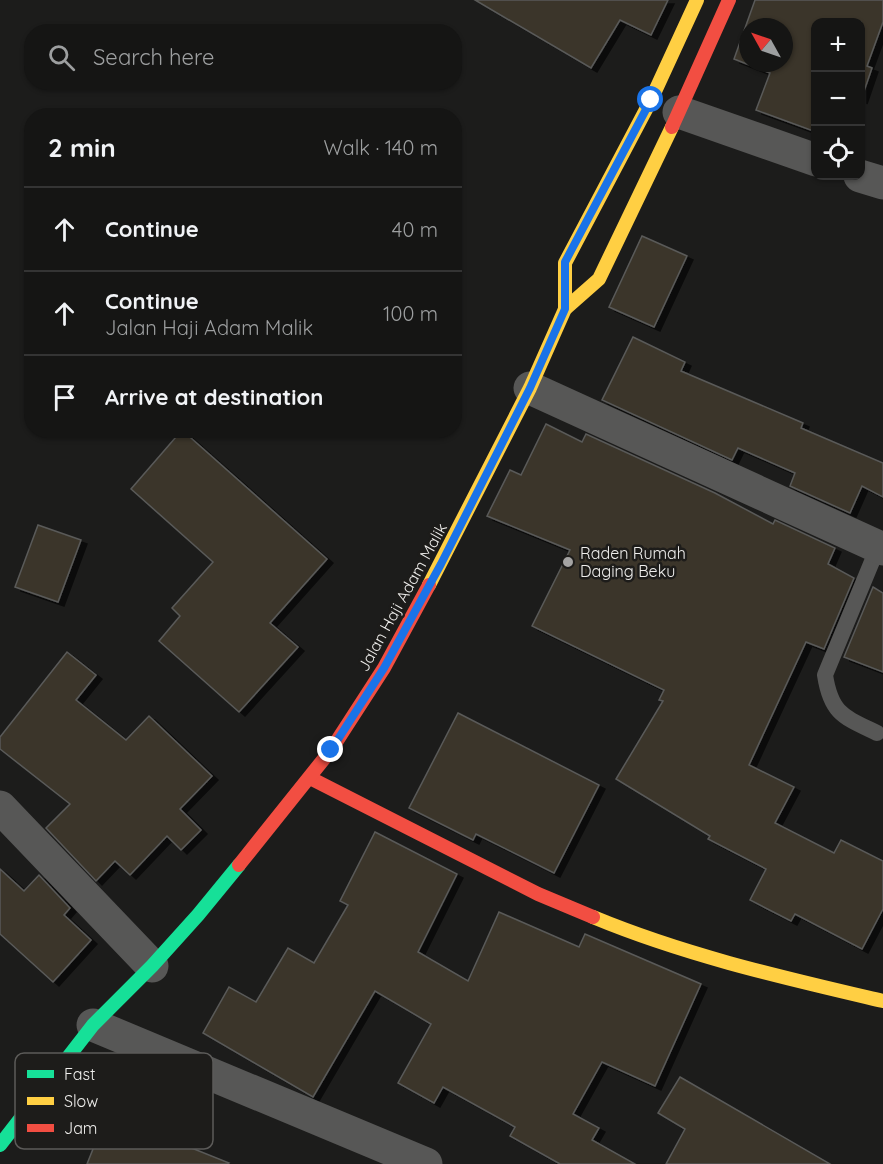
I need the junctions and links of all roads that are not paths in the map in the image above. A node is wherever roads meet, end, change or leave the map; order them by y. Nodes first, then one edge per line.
1 (697, 0) edge
2 (729, 0) edge
3 (679, 112) junction
4 (811, 158) edge
5 (865, 178) edge
6 (883, 183) edge
7 (565, 309) junction
8 (530, 388) junction
9 (881, 548) edge
10 (877, 733) dead end
11 (310, 778) junction
12 (0, 807) edge
13 (152, 966) junction
14 (883, 1001) edge
15 (93, 1025) junction
16 (71, 1053) edge
17 (160, 1053) edge
18 (213, 1075) edge
19 (15, 1126) edge
20 (0, 1145) edge
21 (426, 1164) edge

1 - 7 main road
2 - 3 main road, Jalan Haji Adam Malik
3 - 4 street
3 - 7 main road, Jalan Haji Adam Malik
5 - 6 street
7 - 8 main road, Jalan Haji Adam Malik
8 - 9 street
8 - 11 main road, Jalan Haji Adam Malik
9 - 10 lane
11 - 13 main road, Jalan Haji Adam Malik
11 - 14 main road
12 - 13 street
13 - 15 main road, Jalan Haji Adam Malik
15 - 16 main road, Jalan Haji Adam Malik
15 - 17 street
18 - 21 street
19 - 20 main road, Jalan Haji Adam Malik

